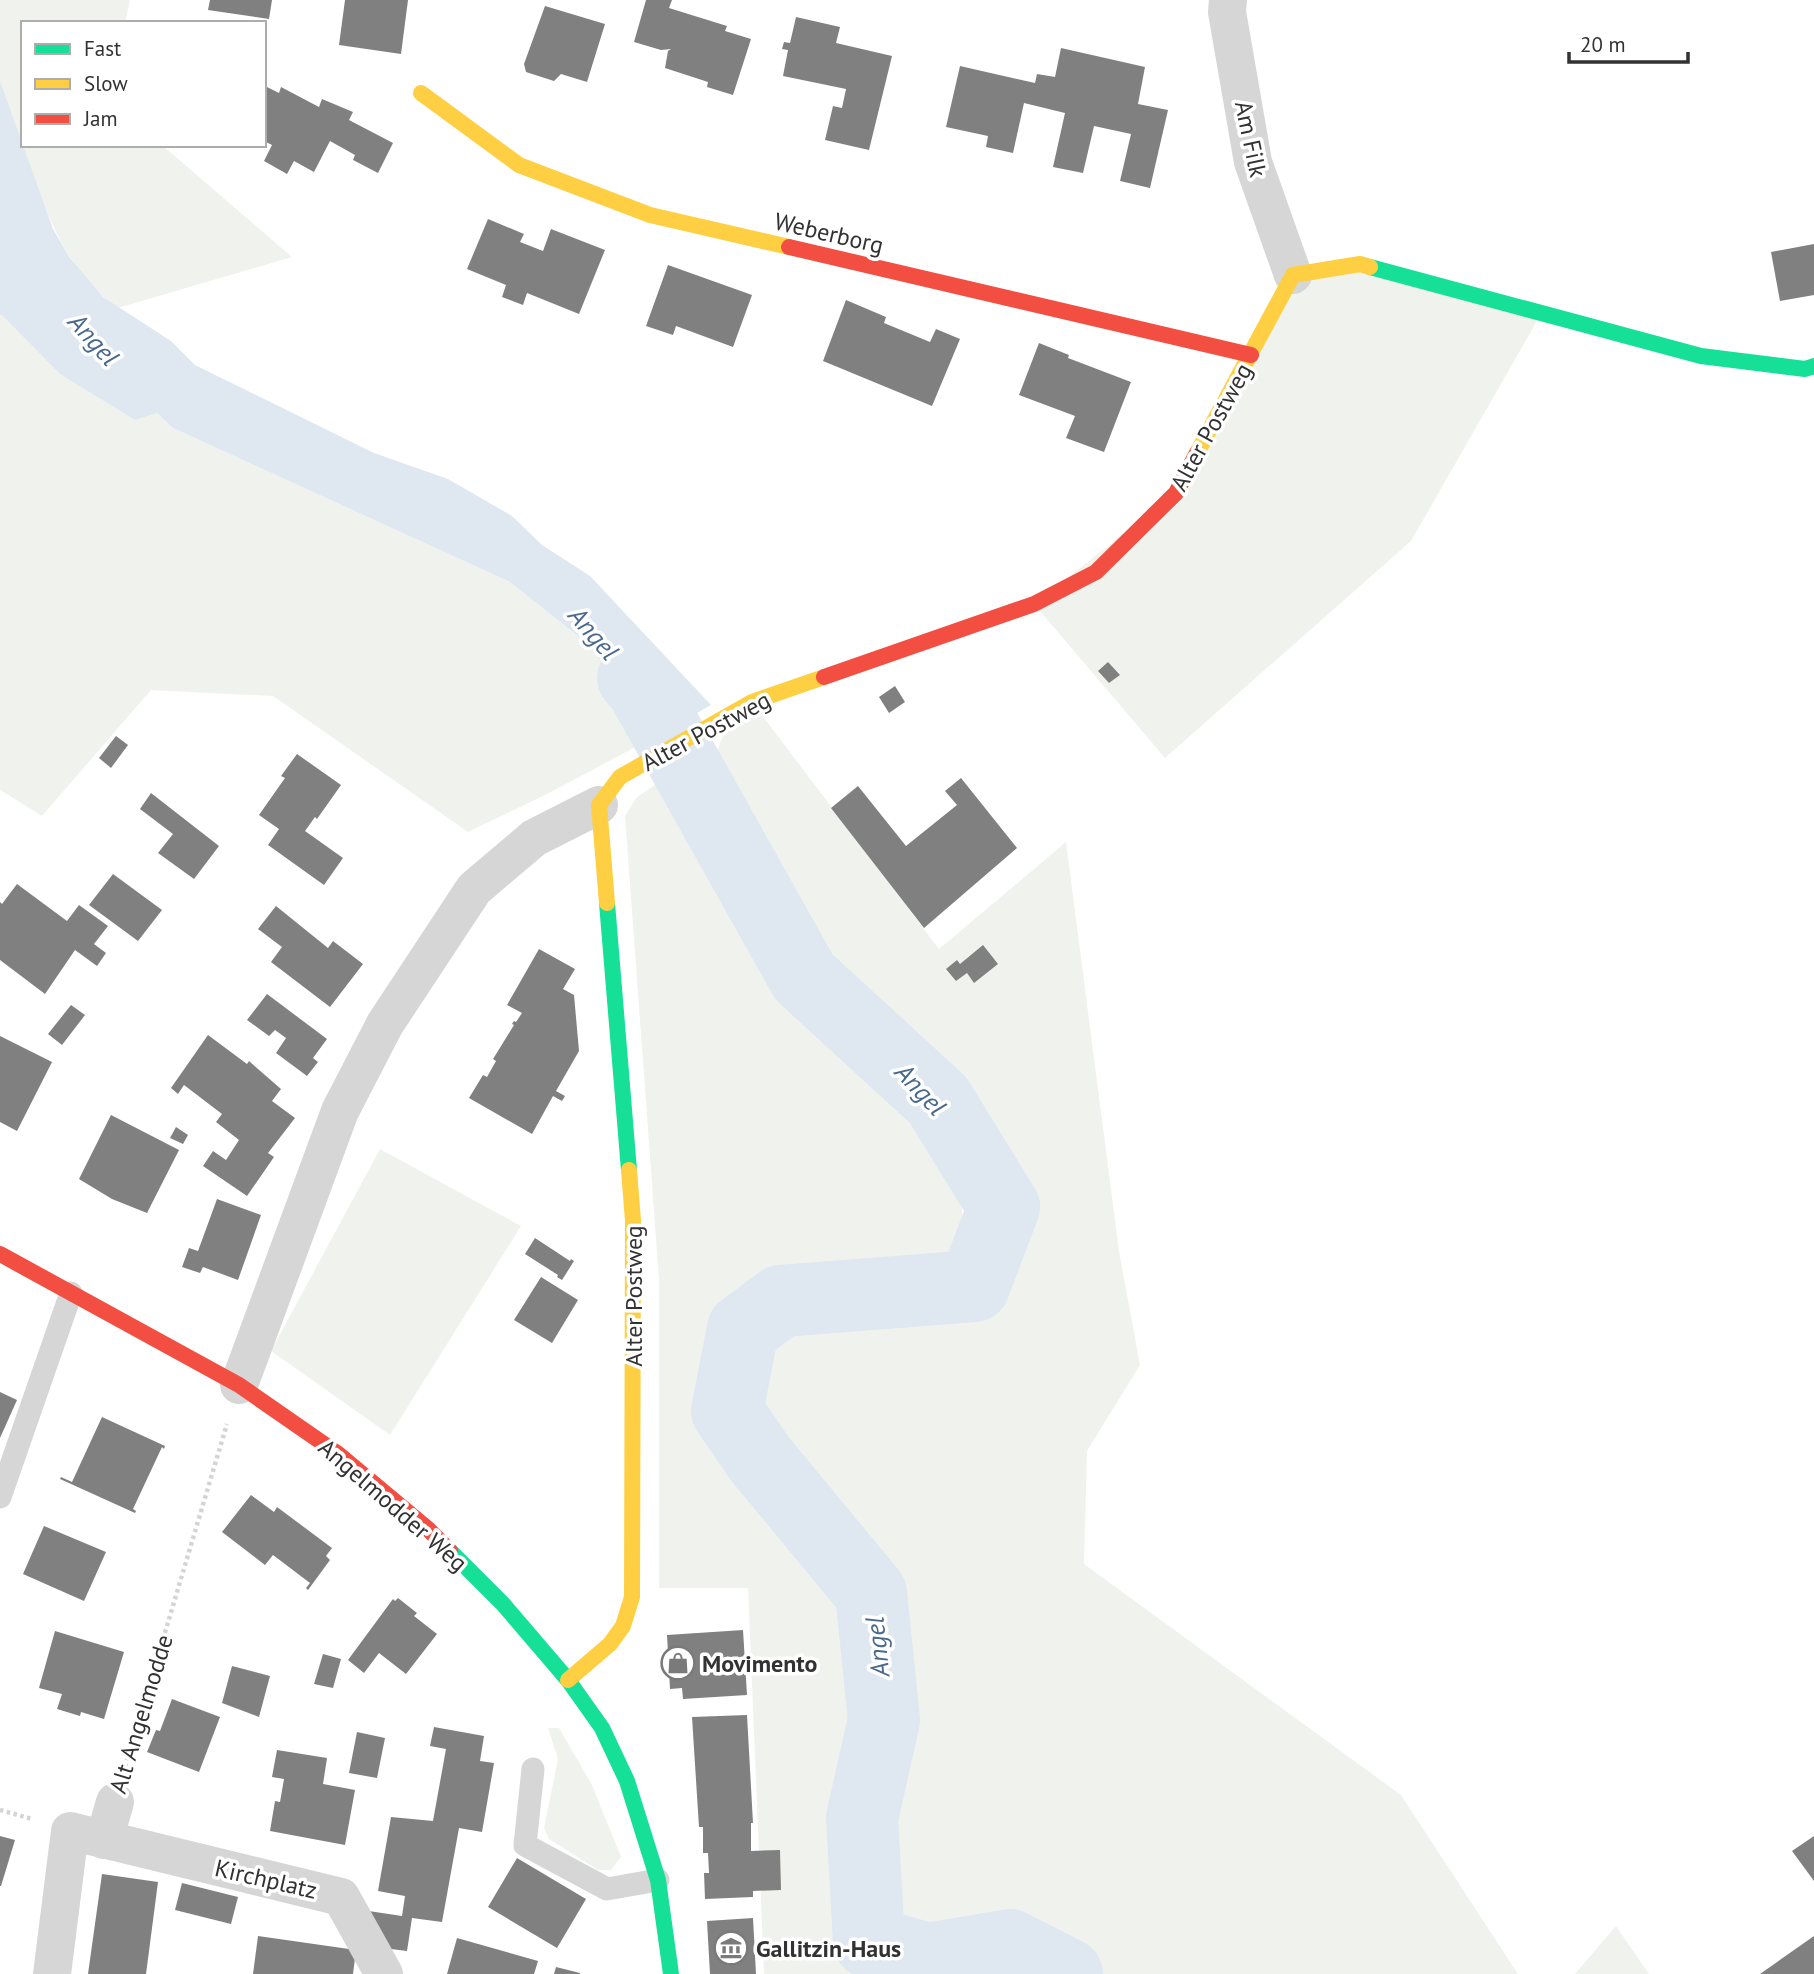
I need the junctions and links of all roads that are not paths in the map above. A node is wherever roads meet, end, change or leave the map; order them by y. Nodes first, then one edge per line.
1 (1228, 0) edge
2 (421, 93) dead end
3 (1293, 275) junction
4 (1251, 355) junction
5 (1811, 372) edge
6 (599, 805) junction
7 (0, 1254) edge
8 (71, 1293) junction
9 (234, 1400) junction
10 (0, 1497) edge
11 (568, 1680) junction
12 (533, 1769) dead end
13 (115, 1802) road end
14 (104, 1840) junction
15 (659, 1880) junction
16 (52, 1974) edge
17 (384, 1974) edge
18 (671, 1974) edge

1 - 3 street, Am Filk
2 - 4 street, Weberborg
3 - 4 street, Alter Postweg
3 - 5 street
4 - 6 street, Alter Postweg
6 - 9 street, Alter Postweg
6 - 11 street, Alter Postweg
7 - 8 street, Angelmodder Weg
8 - 9 street, Angelmodder Weg
8 - 10 lane
9 - 11 street, Angelmodder Weg
11 - 15 street, Angelmodder Weg
12 - 15 lane
13 - 14 street, Alt Angelmodde
14 - 16 street
14 - 17 street, Kirchplatz
15 - 18 street, Angelmodder Weg

